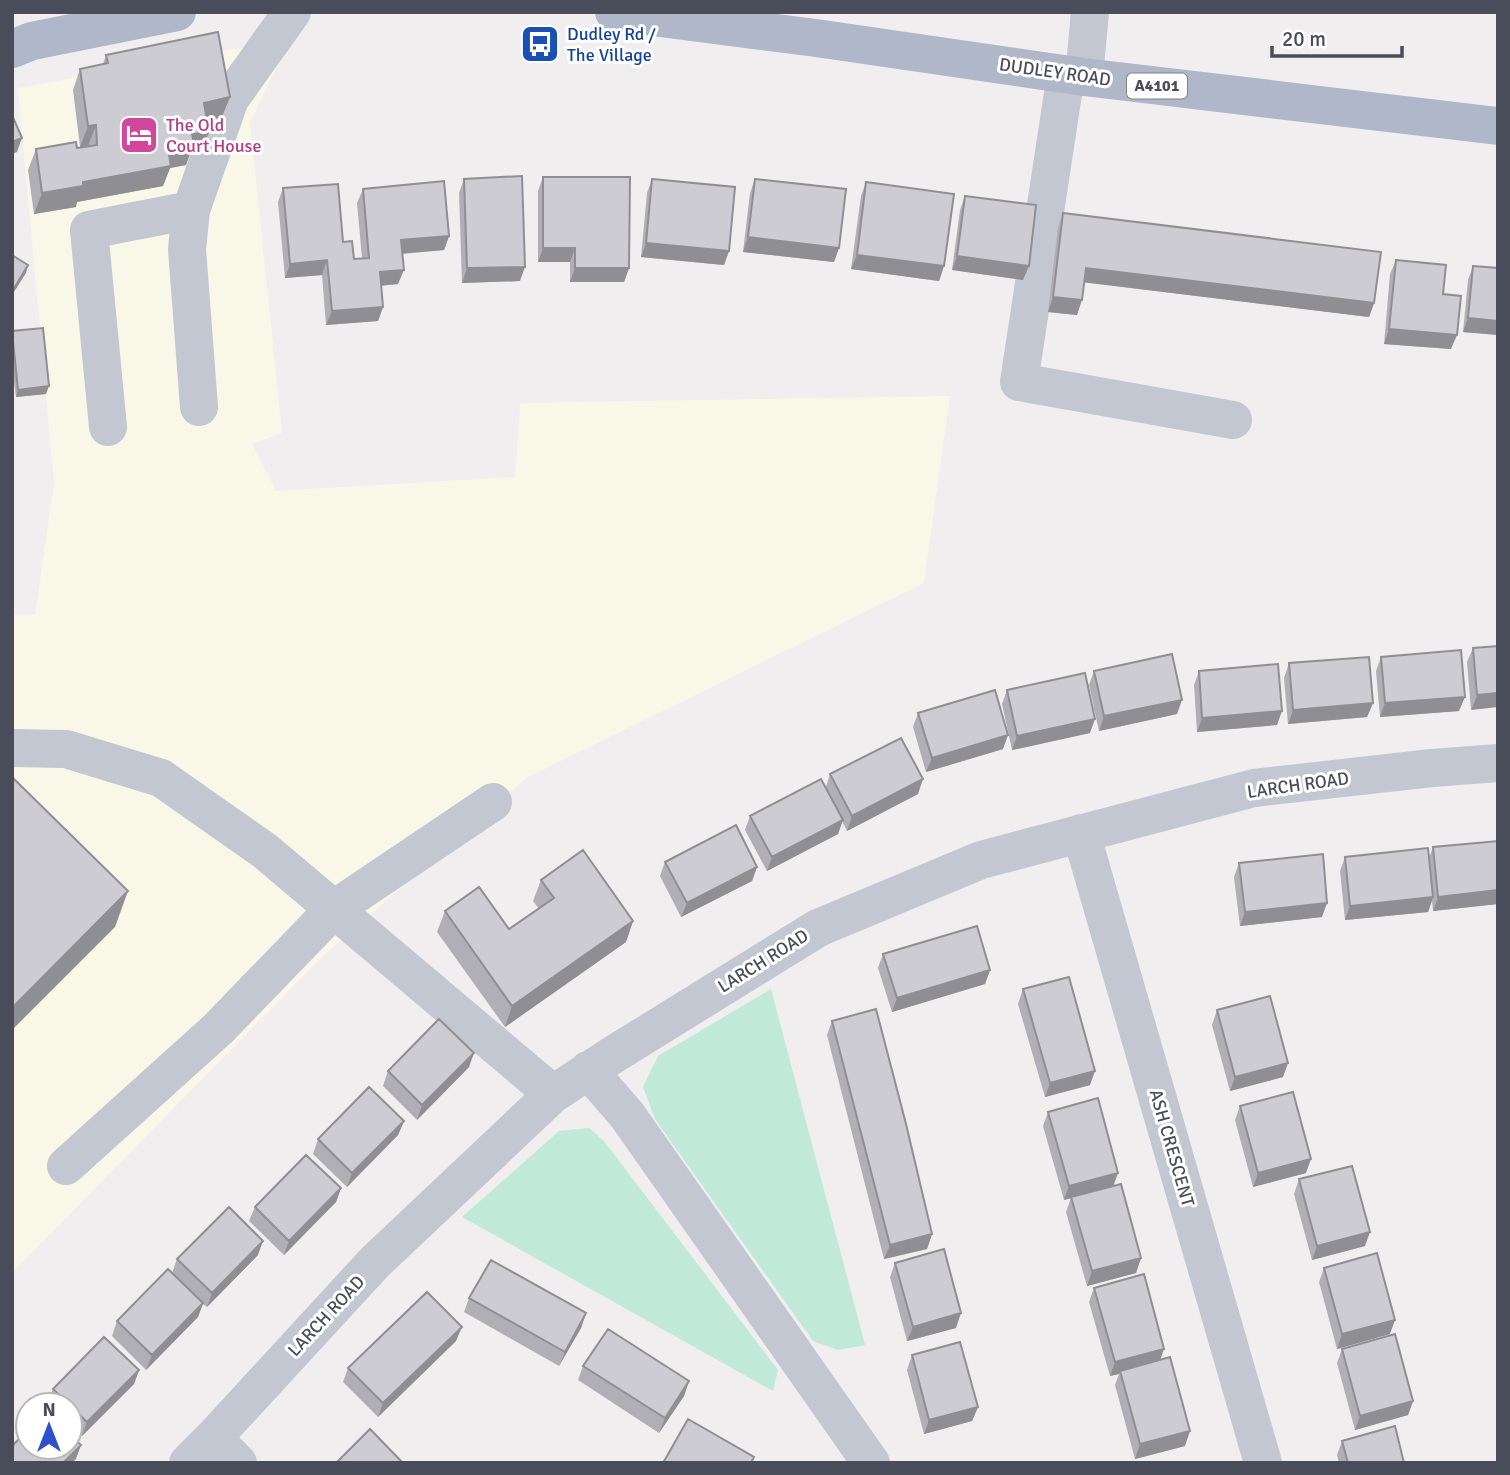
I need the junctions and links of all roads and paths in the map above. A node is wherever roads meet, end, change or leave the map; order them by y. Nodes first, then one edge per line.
1 (177, 12) edge
2 (292, 12) edge
3 (614, 12) edge
4 (1090, 12) edge
5 (622, 13) edge
6 (19, 41) edge
7 (1075, 75) junction
8 (1498, 126) edge
9 (191, 209) junction
10 (200, 407) dead end
11 (1233, 420) dead end
12 (108, 427) dead end
13 (12, 748) edge
14 (1498, 763) edge
15 (493, 802) dead end
16 (1081, 833) junction
17 (334, 909) junction
18 (588, 1070) junction
19 (553, 1094) junction
20 (66, 1166) dead end
21 (213, 1454) edge
22 (871, 1463) edge
23 (1263, 1463) edge

1 - 6 main road
2 - 9 street
3 - 5 main road, DUDLEY ROAD / A4101
4 - 7 street
5 - 7 main road, DUDLEY ROAD / A4101
7 - 8 main road, DUDLEY ROAD / A4101
7 - 11 street
9 - 10 street
9 - 12 street
13 - 17 street
14 - 16 street, LARCH ROAD
15 - 17 street
16 - 18 street, LARCH ROAD
16 - 23 street, ASH CRESCENT
17 - 19 street
17 - 20 street
18 - 19 street, LARCH ROAD
18 - 22 street
19 - 21 street, LARCH ROAD

